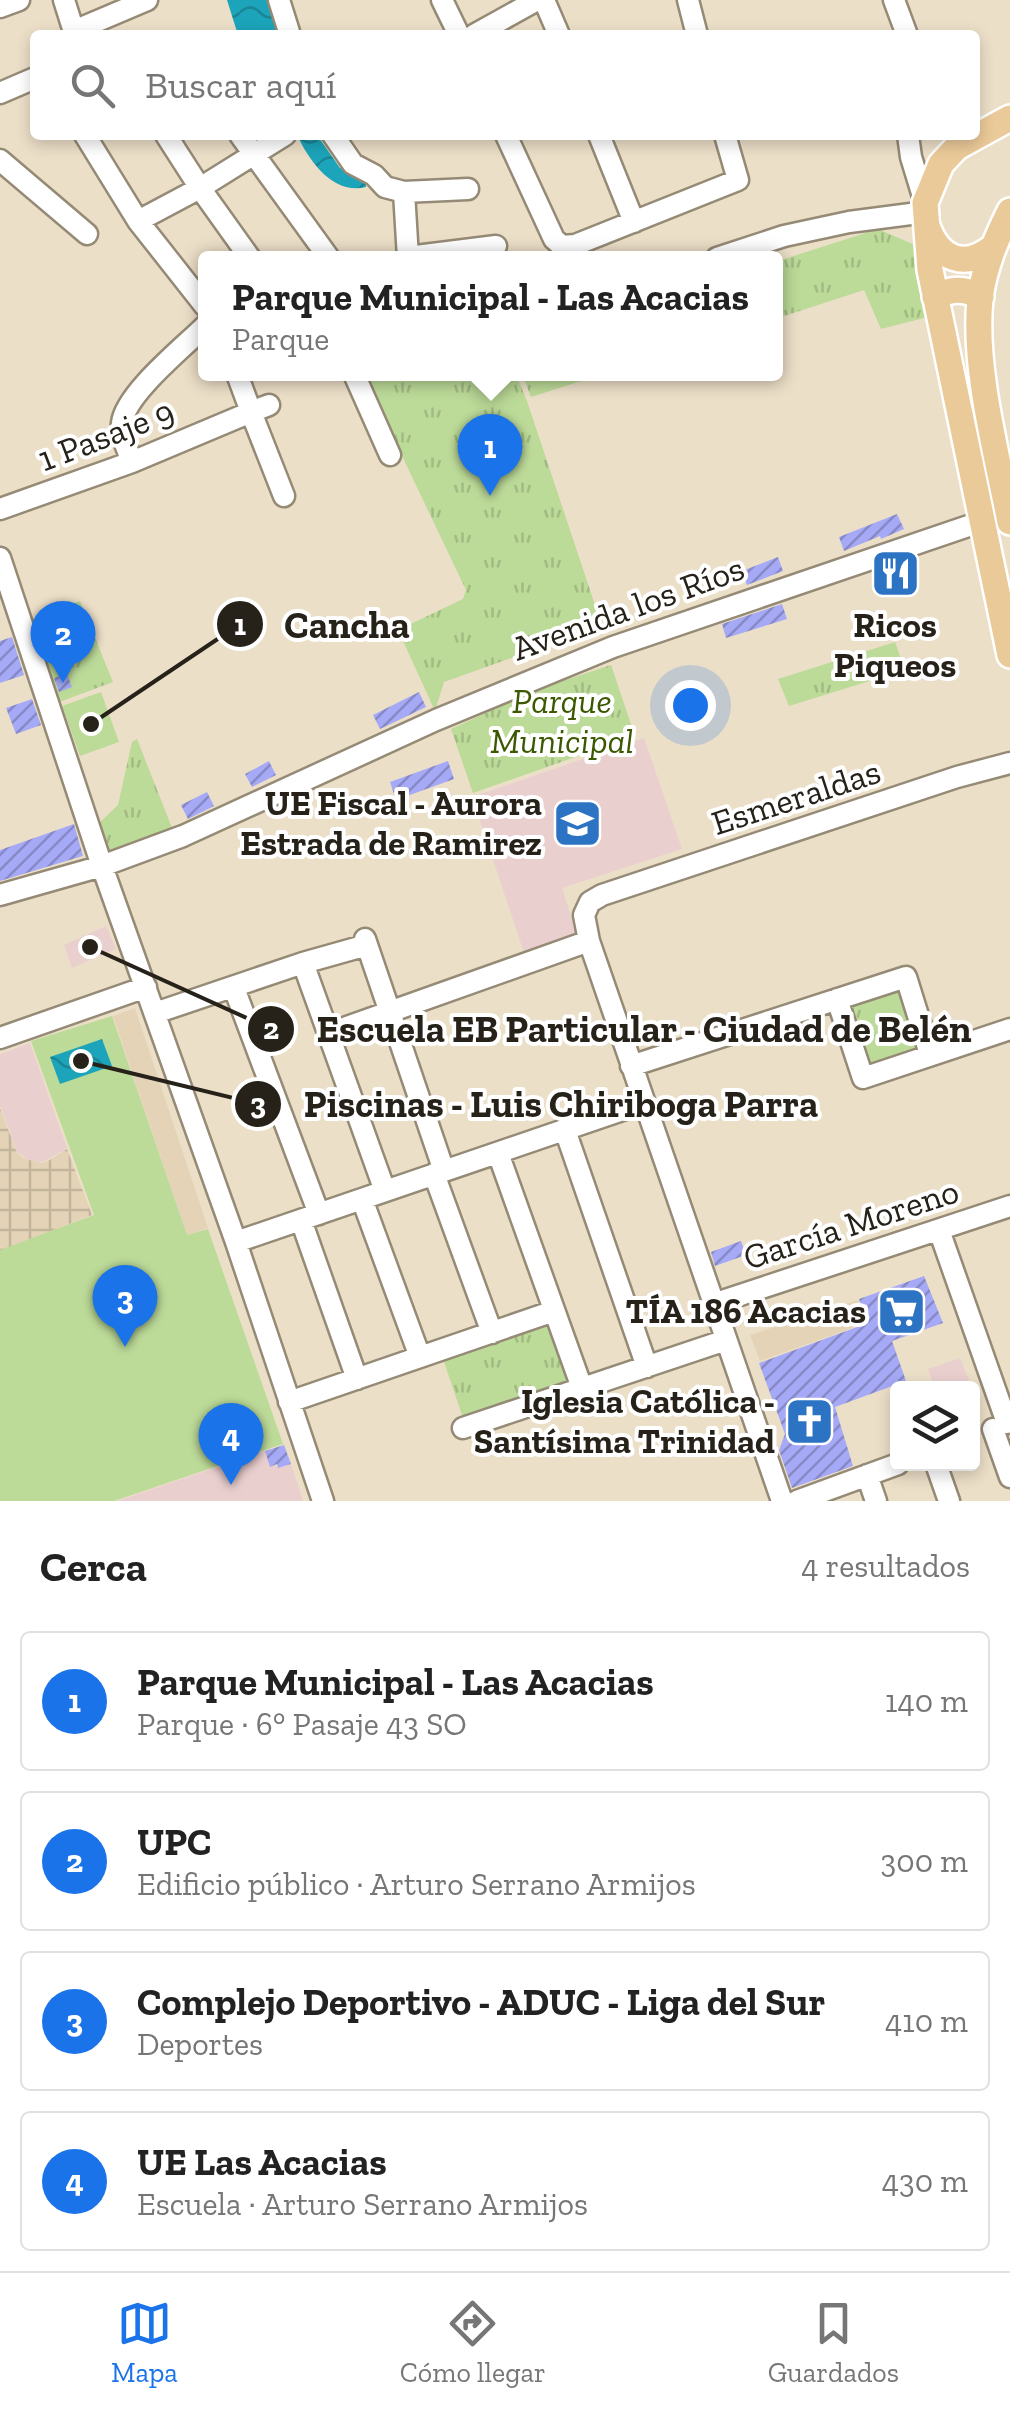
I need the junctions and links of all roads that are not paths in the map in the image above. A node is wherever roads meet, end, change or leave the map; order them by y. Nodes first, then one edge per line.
1 (19, 0) edge
2 (64, 0) edge
3 (147, 0) edge
4 (279, 0) edge
5 (442, 0) edge
6 (536, 0) edge
7 (544, 0) edge
8 (688, 0) edge
9 (894, 0) edge
10 (0, 7) edge
11 (73, 30) edge
12 (81, 30) edge
13 (288, 30) edge
14 (457, 30) edge
15 (483, 30) edge
16 (556, 30) edge
17 (696, 30) edge
18 (905, 30) edge
19 (30, 80) edge
20 (0, 93) edge
21 (1010, 118) edge
22 (980, 134) edge
23 (88, 140) edge
24 (169, 140) edge
25 (243, 140) edge
26 (277, 140) edge
27 (336, 140) edge
28 (508, 140) edge
29 (601, 140) edge
30 (726, 140) edge
31 (909, 140) edge
32 (970, 140) edge
33 (253, 156) junction
34 (0, 160) edge
35 (200, 188) junction
36 (468, 189) dead end
37 (404, 192) junction
38 (1010, 211) edge
39 (925, 212) junction
40 (138, 220) junction
41 (634, 222) junction
42 (87, 234) dead end
43 (496, 246) dead end
44 (992, 246) junction
45 (245, 251) edge
46 (324, 251) edge
47 (408, 251) edge
48 (459, 251) edge
49 (738, 251) edge
50 (198, 297) edge
51 (935, 297) junction
52 (980, 297) junction
53 (198, 333) edge
54 (242, 381) edge
55 (357, 381) edge
56 (260, 409) junction
57 (390, 455) dead end
58 (132, 462) junction
59 (284, 496) dead end
60 (0, 508) edge
61 (1010, 514) edge
62 (983, 521) junction
63 (0, 558) edge
64 (9, 616) edge
65 (1010, 656) edge
66 (1010, 762) edge
67 (102, 866) junction
68 (0, 895) edge
69 (589, 941) junction
70 (303, 962) junction
71 (146, 987) junction
72 (234, 988) junction
73 (837, 999) junction
74 (389, 1012) junction
75 (156, 1014) junction
76 (1010, 1029) edge
77 (330, 1033) junction
78 (0, 1038) edge
79 (930, 1054) junction
80 (631, 1066) junction
81 (643, 1103) junction
82 (565, 1130) junction
83 (498, 1153) junction
84 (439, 1173) junction
85 (385, 1191) junction
86 (362, 1199) junction
87 (1010, 1206) edge
88 (310, 1217) junction
89 (939, 1230) junction
90 (236, 1242) junction
91 (713, 1304) junction
92 (554, 1311) junction
93 (492, 1333) junction
94 (726, 1340) junction
95 (420, 1358) junction
96 (646, 1366) junction
97 (356, 1379) junction
98 (582, 1388) junction
99 (289, 1402) junction
100 (1004, 1424) edge
101 (463, 1428) dead end
102 (980, 1433) edge
103 (890, 1467) edge
104 (938, 1471) edge
105 (867, 1475) junction
106 (1010, 1477) edge
107 (801, 1500) edge
108 (322, 1501) edge
109 (782, 1501) edge
110 (876, 1501) edge
111 (948, 1501) edge

1 - 10 street
2 - 11 street
3 - 12 street
4 - 13 street
5 - 14 street
6 - 15 street
7 - 16 street
8 - 17 street
9 - 18 street
19 - 20 street
21 - 22 main road
23 - 40 street
24 - 35 street
25 - 33 street
26 - 33 street
27 - 37 street
28 - 41 street
29 - 41 street
30 - 41 street
31 - 39 street
32 - 39 main road
33 - 35 street
33 - 46 street
34 - 42 street
35 - 40 street
35 - 45 street
36 - 37 street
37 - 47 street
38 - 44 main road
39 - 44 main road
39 - 49 street
39 - 51 main road
40 - 50 street
43 - 48 street
44 - 52 main road
51 - 52 main road
51 - 62 main road
52 - 61 main road
53 - 58 street
54 - 56 street
55 - 57 street
56 - 58 street, 1 Pasaje 9
56 - 59 street
58 - 60 street, 1 Pasaje 9
61 - 62 main road, Avenida los Ríos
62 - 65 main road
62 - 67 street, Avenida los Ríos
63 - 64 street
64 - 67 street
66 - 69 street, Esmeraldas
67 - 68 street, Avenida los Ríos
67 - 71 street
69 - 74 street
69 - 80 street
70 - 72 street
70 - 74 street
70 - 77 street
71 - 75 street
71 - 78 street
72 - 75 street
72 - 88 street
73 - 79 street
73 - 79 street
73 - 80 street
74 - 77 street
74 - 84 street
75 - 90 street
76 - 79 street
77 - 85 street
80 - 81 street
81 - 82 street
81 - 91 street
82 - 83 street
82 - 96 street
83 - 84 street
83 - 92 street
84 - 85 street
84 - 93 street
85 - 86 street
86 - 88 street
86 - 95 street
87 - 89 street, García Moreno
88 - 90 street
88 - 97 street
89 - 91 street, García Moreno
89 - 100 street
90 - 99 street
91 - 94 street
92 - 93 street
92 - 98 street
93 - 95 street
94 - 96 street
94 - 109 street
95 - 97 street
96 - 98 street
97 - 99 street
98 - 101 street
99 - 108 street
100 - 102 street
100 - 106 street
103 - 105 street
104 - 111 street
105 - 107 street
105 - 110 street

